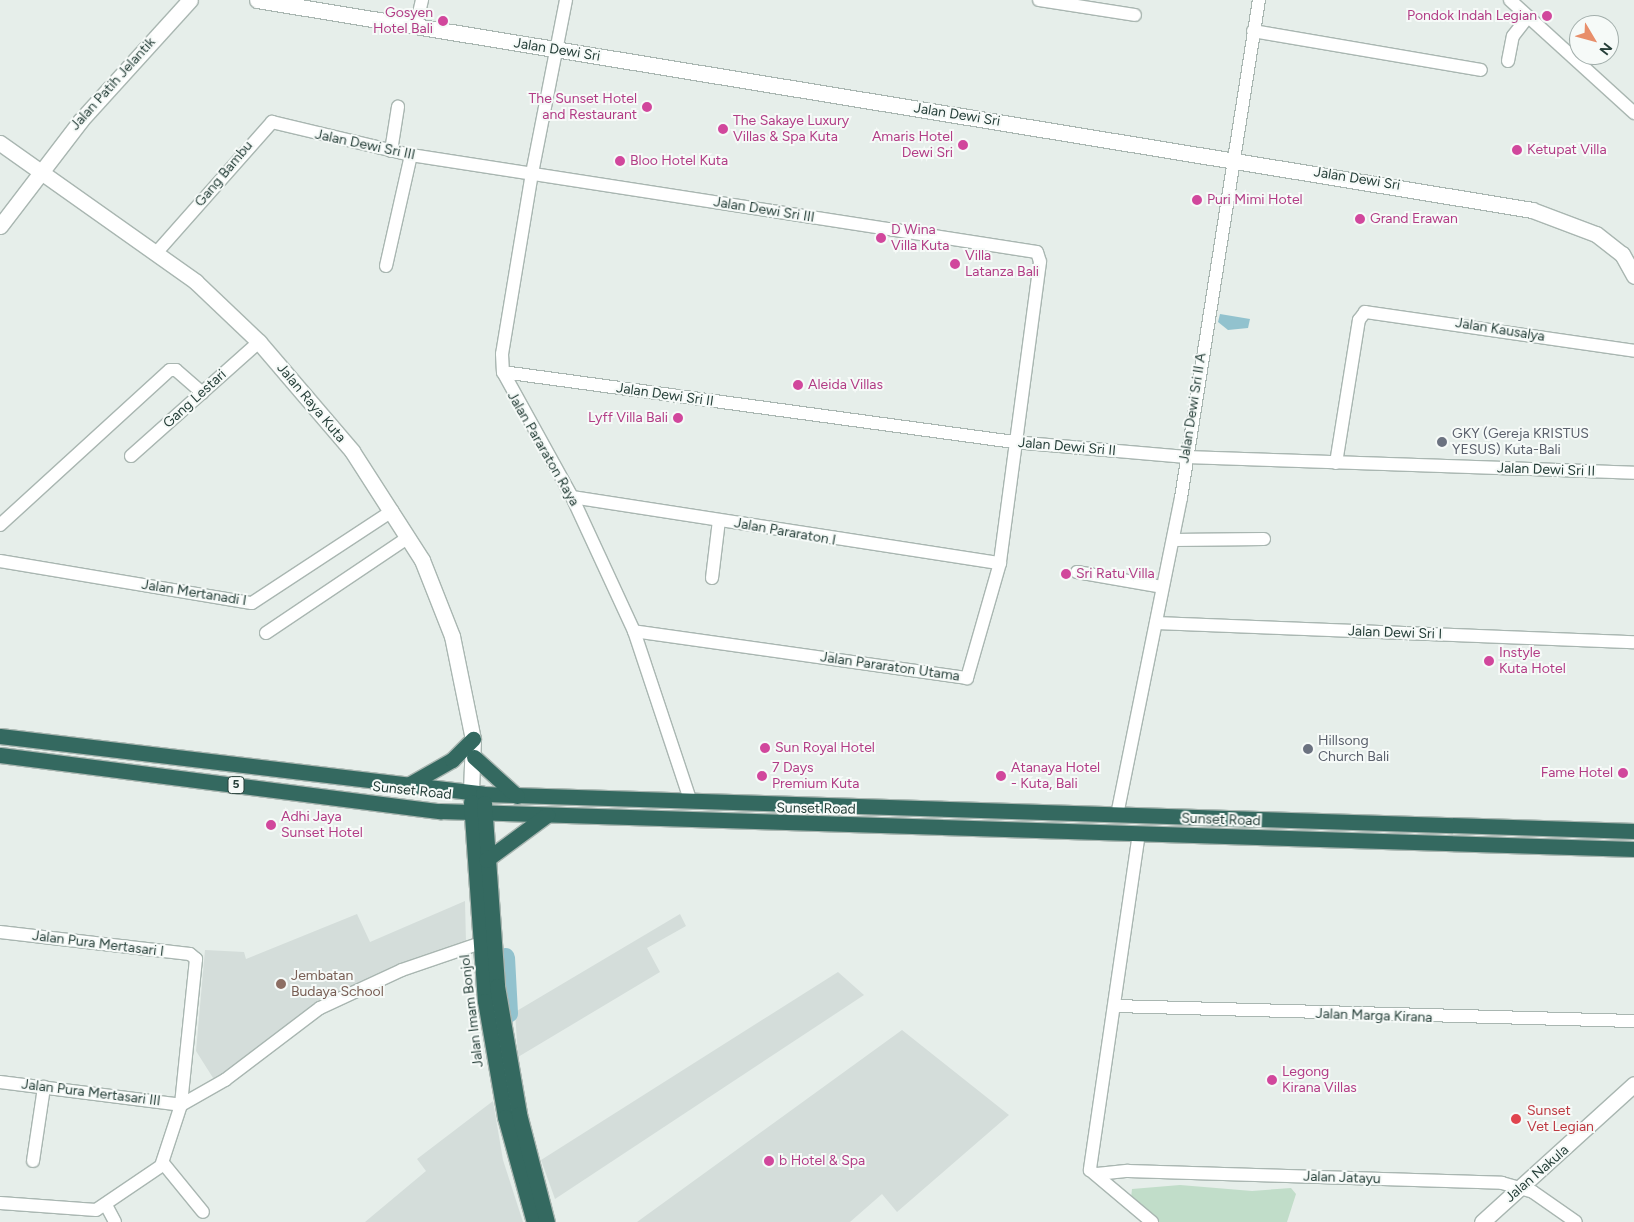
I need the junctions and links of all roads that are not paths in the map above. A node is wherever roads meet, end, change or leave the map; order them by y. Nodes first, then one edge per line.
1 (190, 0) edge
2 (257, 0) edge
3 (422, 0) edge
4 (566, 0) edge
5 (1039, 0) edge
6 (1259, 0) edge
7 (1510, 0) edge
8 (1084, 4) edge
9 (1135, 15) dead end
10 (1527, 18) junction
11 (416, 26) junction
12 (1253, 31) junction
13 (557, 50) junction
14 (1508, 61) dead end
15 (1481, 70) dead end
16 (398, 107) dead end
17 (1634, 113) edge
18 (302, 131) joint
19 (0, 143) edge
20 (391, 151) junction
21 (411, 155) junction
22 (1232, 160) junction
23 (41, 172) junction
24 (532, 173) junction
25 (0, 226) edge
26 (158, 252) junction
27 (386, 266) dead end
28 (1634, 276) edge
29 (259, 342) junction
30 (1634, 351) edge
31 (503, 372) junction
32 (202, 393) junction
33 (1014, 442) junction
34 (130, 456) dead end
35 (1186, 457) junction
36 (1336, 463) junction
37 (1634, 473) edge
38 (572, 496) junction
39 (392, 511) junction
40 (718, 520) junction
41 (0, 525) edge
42 (409, 537) junction
43 (1264, 539) dead end
44 (1173, 540) junction
45 (0, 561) edge
46 (1000, 564) junction
47 (1077, 572) dead end
48 (712, 578) dead end
49 (1162, 587) junction
50 (1156, 623) junction
51 (634, 631) junction
52 (266, 634) dead end
53 (1634, 642) edge
54 (0, 736) edge
55 (473, 740) junction
56 (135, 753) junction
57 (0, 755) edge
58 (474, 762) junction
59 (134, 772) junction
60 (408, 785) junction
61 (477, 793) junction
62 (517, 796) junction
63 (691, 802) junction
64 (478, 813) junction
65 (547, 815) junction
66 (1117, 815) junction
67 (1634, 831) edge
68 (1139, 833) junction
69 (1634, 849) edge
70 (486, 860) junction
71 (0, 932) edge
72 (481, 943) junction
73 (1114, 1006) junction
74 (1634, 1022) edge
75 (0, 1082) edge
76 (1634, 1084) edge
77 (44, 1087) junction
78 (181, 1105) junction
79 (33, 1161) dead end
80 (163, 1163) junction
81 (1097, 1174) junction
82 (1522, 1187) junction
83 (0, 1202) edge
84 (106, 1205) junction
85 (203, 1212) dead end
86 (115, 1222) edge
87 (534, 1222) edge
88 (547, 1222) edge
89 (1152, 1222) edge
90 (1482, 1222) edge
91 (1576, 1222) edge

1 - 23 street, Jalan Patih Jelantik
2 - 11 street, Jalan Dewi Sri
3 - 11 street
4 - 13 street, Jalan Pararaton Raya
5 - 8 street
6 - 12 street, Jalan Dewi Sri II A
7 - 10 street
8 - 9 street
10 - 14 street
10 - 17 street
11 - 13 street, Jalan Dewi Sri
12 - 15 street
12 - 22 street, Jalan Dewi Sri II A
13 - 22 street, Jalan Dewi Sri
13 - 24 street, Jalan Pararaton Raya
16 - 20 street
18 - 20 street, Jalan Dewi Sri III
18 - 26 street, Gang Bambu
19 - 23 street, Jalan Raya Kuta
20 - 21 street, Jalan Dewi Sri III
21 - 24 street, Jalan Dewi Sri III
21 - 27 street
22 - 28 street, Jalan Dewi Sri
22 - 35 street, Jalan Dewi Sri II A
23 - 25 street, Jalan Patih Jelantik
23 - 26 street, Jalan Raya Kuta
24 - 31 street, Jalan Pararaton Raya
24 - 33 street, Jalan Dewi Sri III
26 - 29 street, Jalan Raya Kuta
29 - 32 street, Gang Lestari
29 - 39 street, Jalan Raya Kuta
30 - 36 street, Jalan Kausalya
31 - 33 street, Jalan Dewi Sri II
31 - 38 street, Jalan Pararaton Raya
32 - 34 street, Gang Lestari
32 - 41 street
33 - 35 street, Jalan Dewi Sri II
33 - 46 street, Jalan Pararaton Utama
35 - 36 street, Jalan Dewi Sri II
35 - 44 street, Jalan Dewi Sri II A
36 - 37 street, Jalan Dewi Sri II
38 - 40 street, Jalan Pararaton I
38 - 51 street, Jalan Pararaton Raya
39 - 42 street, Jalan Raya Kuta
39 - 45 street, Jalan Mertanadi I
40 - 46 street, Jalan Pararaton I
40 - 48 street
42 - 52 street
42 - 55 street, Jalan Raya Kuta
43 - 44 street
44 - 49 street, Jalan Dewi Sri II A
46 - 51 street, Jalan Pararaton Utama
47 - 49 street
49 - 50 street, Jalan Dewi Sri II A
50 - 53 street, Jalan Dewi Sri I
50 - 66 street, Jalan Dewi Sri II A
51 - 63 street, Jalan Pararaton Raya
54 - 56 highway, Sunset Road / 5
55 - 58 street, Jalan Raya Kuta
55 - 60 highway
56 - 59 highway
56 - 60 highway, Sunset Road / 5
57 - 59 highway, Sunset Road / 5
58 - 61 street, Jalan Raya Kuta
58 - 62 highway
59 - 64 highway, Sunset Road / 5
60 - 61 highway, Sunset Road / 5
61 - 62 highway, Sunset Road
61 - 64 highway, Jalan Imam Bonjol
62 - 63 highway, Sunset Road
63 - 66 highway, Sunset Road
64 - 65 highway, Sunset Road
64 - 70 highway, Jalan Imam Bonjol
64 - 72 highway, Jalan Imam Bonjol
65 - 68 highway, Sunset Road
65 - 70 highway
66 - 67 highway, Sunset Road
68 - 69 highway, Sunset Road
68 - 73 street
70 - 88 highway, Jalan Imam Bonjol
71 - 78 street, Jalan Pura Mertasari I
72 - 78 street
72 - 87 highway, Jalan Imam Bonjol
73 - 74 street, Jalan Marga Kirana
73 - 81 street
75 - 77 street, Jalan Pura Mertasari III
76 - 82 street, Jalan Nakula
77 - 78 street, Jalan Pura Mertasari III
77 - 79 street
78 - 80 street
80 - 84 street
80 - 85 street
81 - 82 street, Jalan Jatayu
81 - 89 street
82 - 90 street, Jalan Nakula
82 - 91 street
83 - 84 street
84 - 86 street

